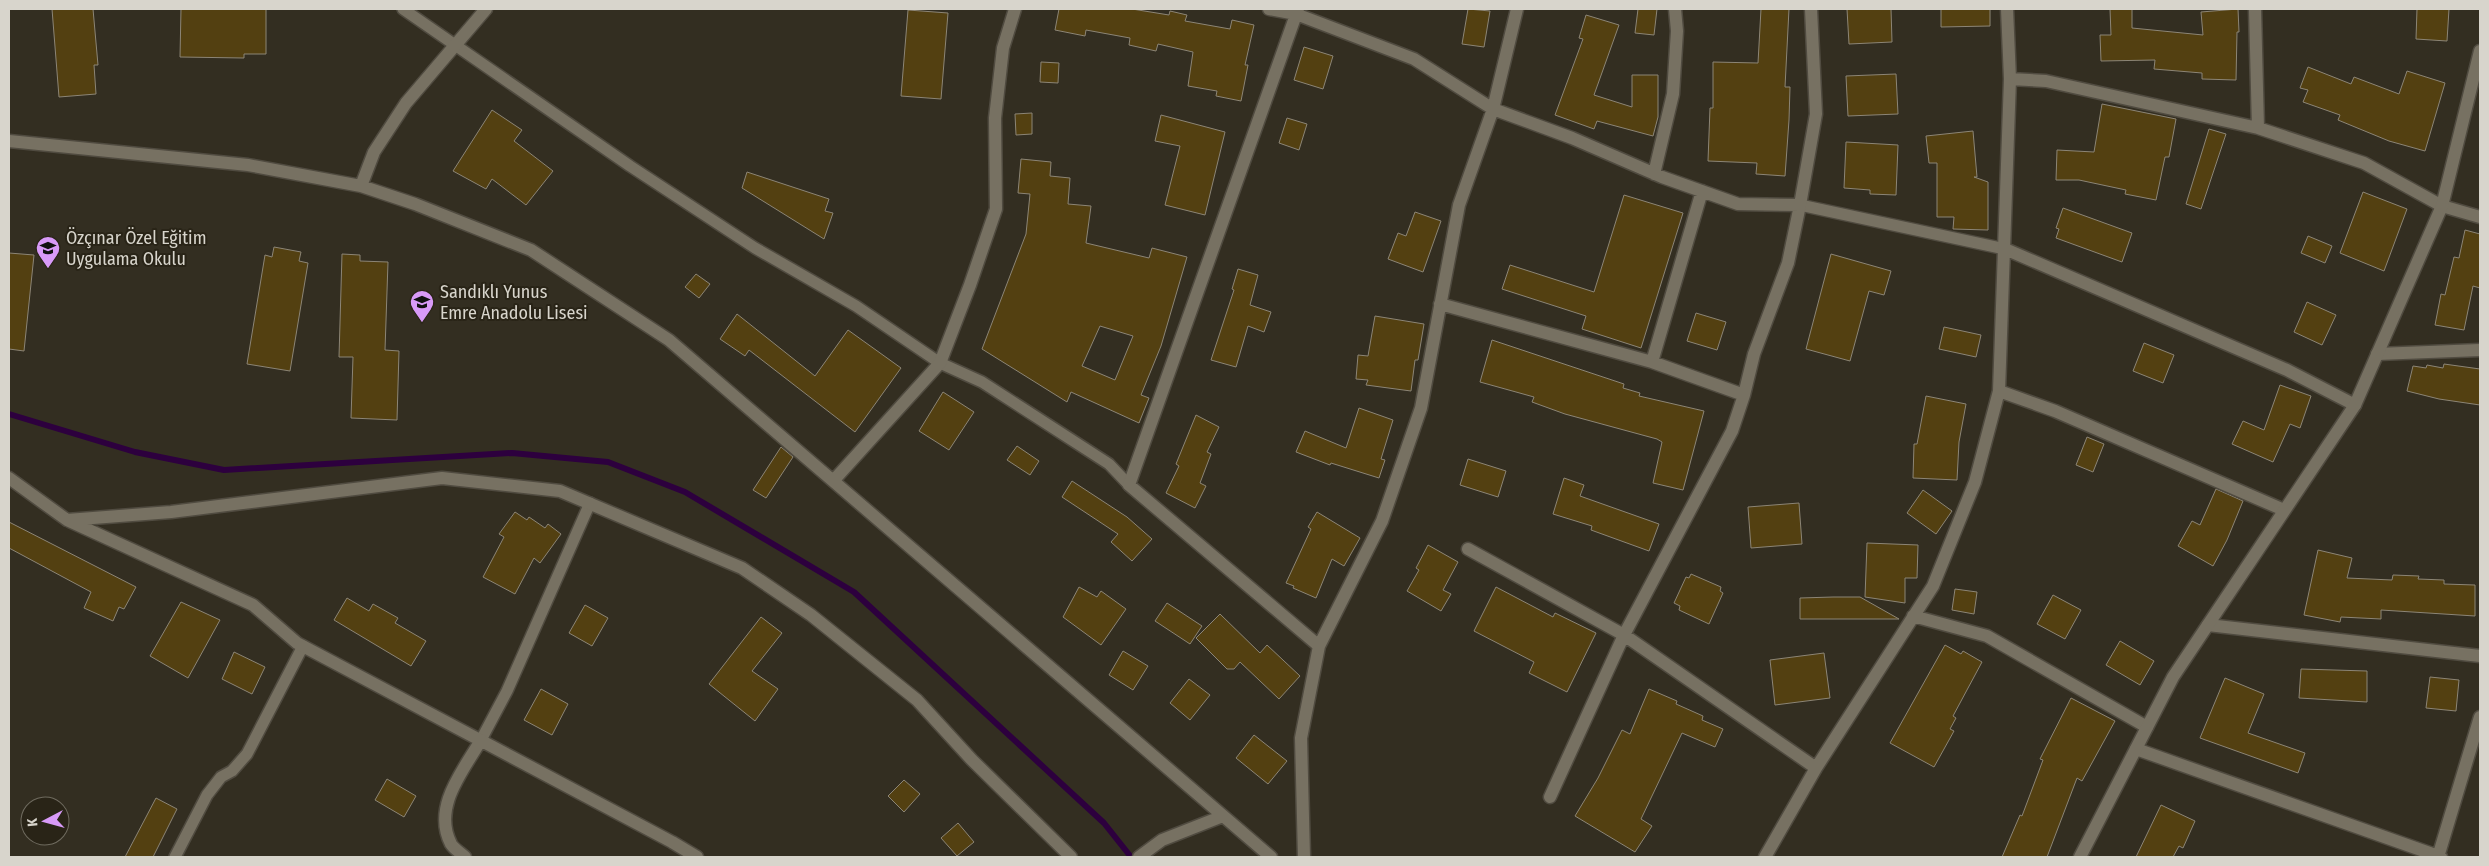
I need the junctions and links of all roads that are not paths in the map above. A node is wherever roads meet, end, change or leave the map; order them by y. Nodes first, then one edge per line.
1 (403, 9) edge
2 (486, 9) edge
3 (1015, 9) edge
4 (1269, 9) edge
5 (1517, 9) edge
6 (1675, 9) edge
7 (1811, 9) edge
8 (2008, 9) edge
9 (2255, 9) edge
10 (1297, 11) edge
11 (455, 46) junction
12 (2480, 51) edge
13 (2010, 80) junction
14 (1493, 109) junction
15 (2258, 128) junction
16 (9, 140) edge
17 (1654, 174) junction
18 (361, 186) junction
19 (1702, 191) junction
20 (1800, 204) junction
21 (2442, 206) junction
22 (2480, 217) edge
23 (2005, 249) junction
24 (1440, 304) junction
25 (2480, 350) edge
26 (2377, 354) junction
27 (1652, 362) junction
28 (940, 363) junction
29 (1999, 391) junction
30 (1744, 395) junction
31 (2355, 405) junction
32 (9, 478) edge
33 (834, 480) junction
34 (1129, 486) junction
35 (590, 504) junction
36 (2284, 510) junction
37 (67, 520) junction
38 (1468, 549) dead end
39 (1913, 616) junction
40 (2208, 625) junction
41 (1624, 635) junction
42 (303, 646) junction
43 (1319, 646) junction
44 (2480, 656) edge
45 (2480, 717) edge
46 (2147, 727) junction
47 (481, 740) junction
48 (2136, 749) junction
49 (1816, 768) junction
50 (1550, 797) dead end
51 (1223, 816) junction
52 (175, 857) edge
53 (465, 857) edge
54 (697, 857) edge
55 (1071, 857) edge
56 (1139, 857) edge
57 (1271, 857) edge
58 (1304, 857) edge
59 (1765, 857) edge
60 (2080, 857) edge
61 (2439, 857) edge

1 - 11 lane
2 - 11 street
3 - 28 street
4 - 10 street
5 - 14 street
6 - 17 street
7 - 20 street
8 - 13 street
9 - 15 street
10 - 14 street
10 - 34 street
11 - 18 street
11 - 28 lane
12 - 21 street
13 - 15 street
13 - 23 street
14 - 17 street
14 - 24 street
15 - 21 street
16 - 18 street
17 - 19 street
18 - 33 street
19 - 20 street
19 - 27 street
20 - 23 lane
20 - 30 street
21 - 22 street
21 - 26 street
23 - 29 street
23 - 31 street
24 - 27 street
24 - 43 street
25 - 26 street
26 - 31 street
27 - 30 street
28 - 33 street
28 - 34 lane
29 - 36 street
29 - 39 street
30 - 41 street
31 - 36 street
32 - 37 street
33 - 51 street
34 - 43 street
35 - 37 street
35 - 47 lane
35 - 55 street
36 - 40 street
37 - 42 street
38 - 41 street
39 - 46 street
39 - 49 street
40 - 44 street
40 - 46 street
41 - 49 street
41 - 50 street
42 - 47 street
42 - 52 lane
43 - 58 street
45 - 61 street
46 - 48 street
47 - 53 street
47 - 54 street
48 - 60 street
48 - 61 street
49 - 59 street
51 - 56 street
51 - 57 street

